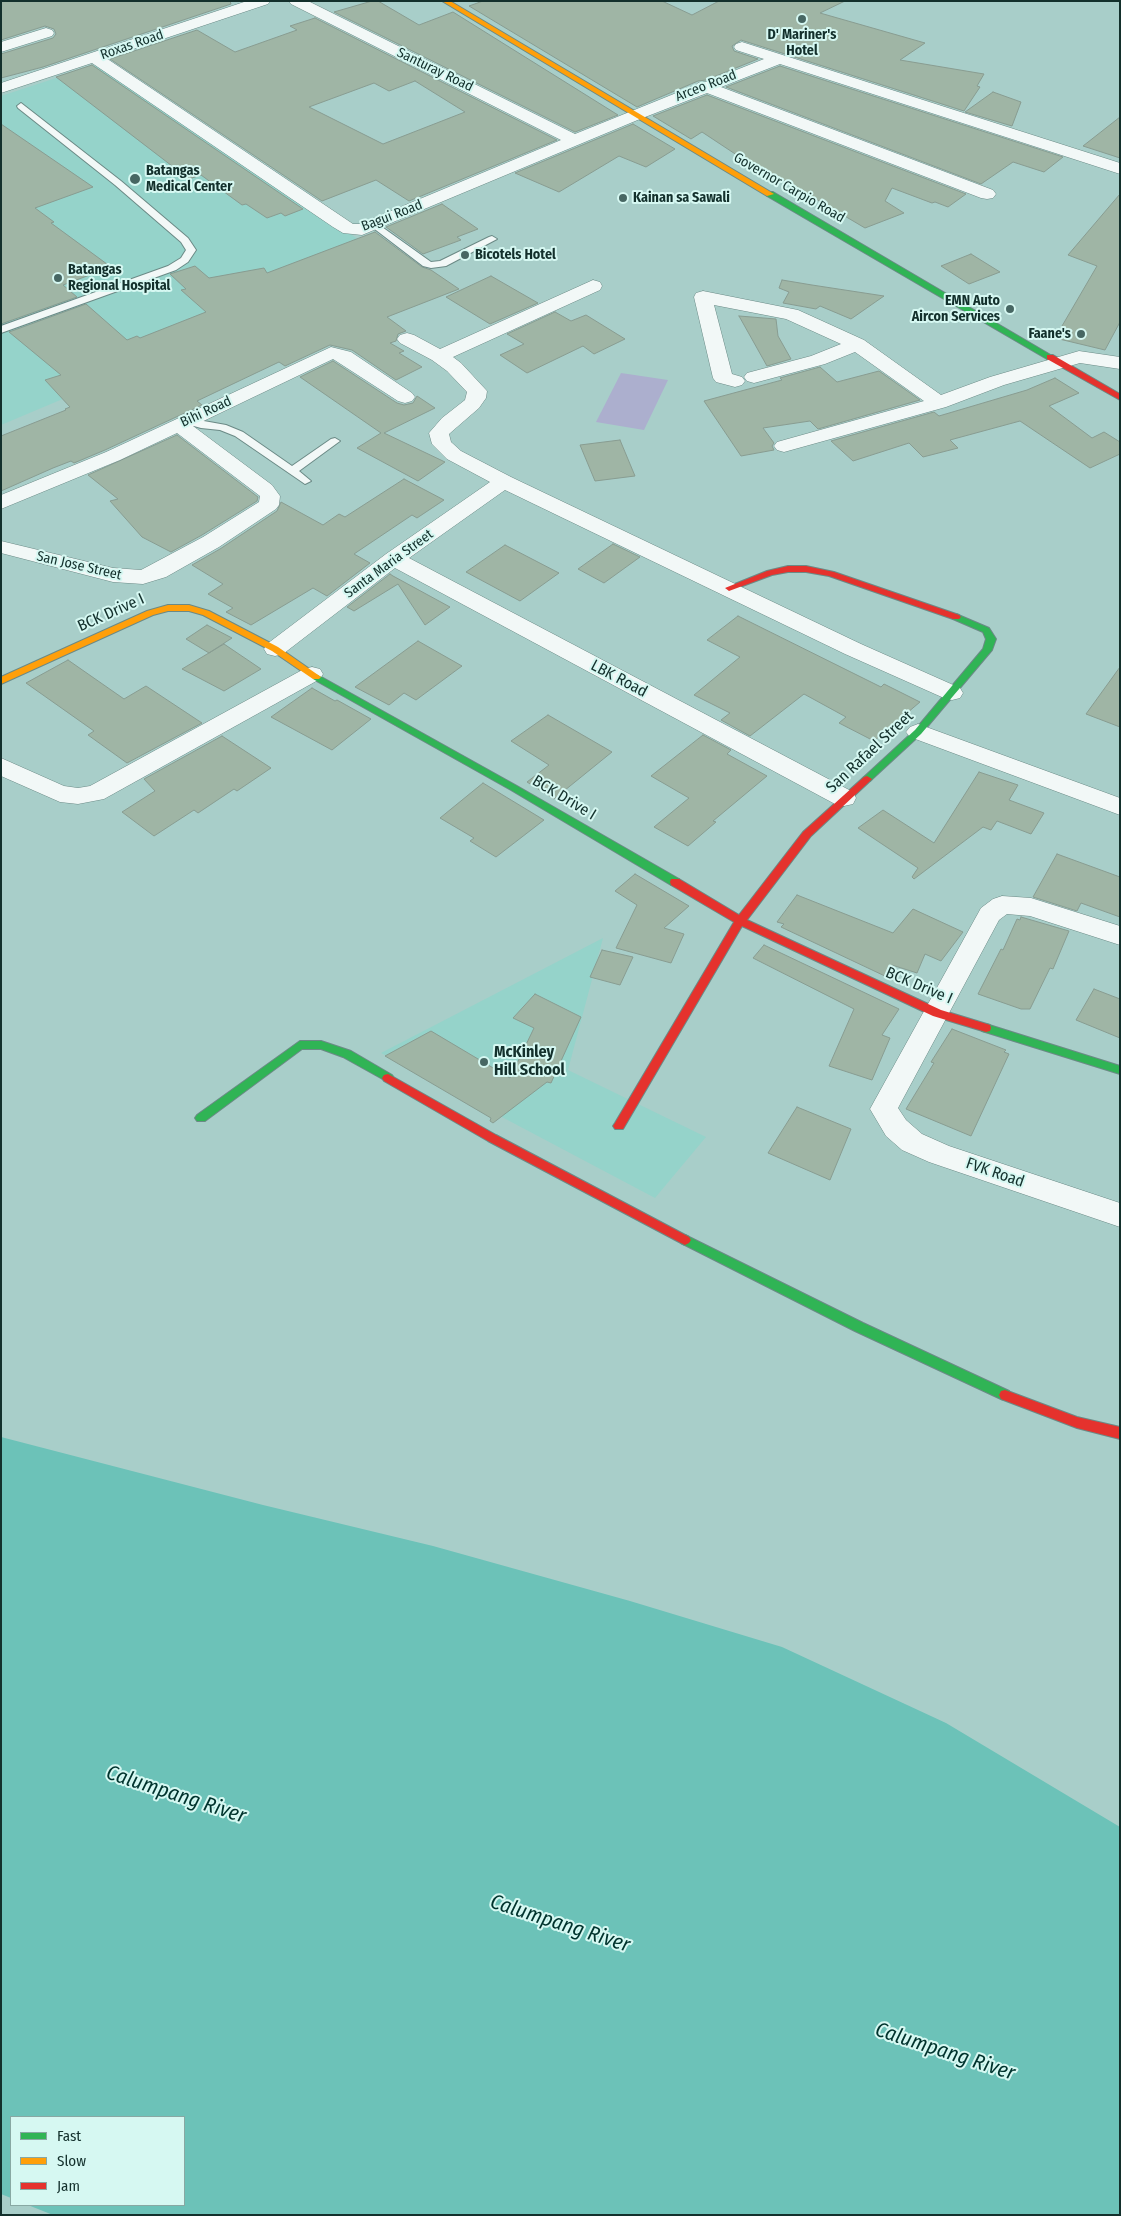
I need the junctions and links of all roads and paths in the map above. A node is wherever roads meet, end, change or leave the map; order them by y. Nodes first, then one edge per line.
1 (263, 1) edge
2 (296, 1) edge
3 (445, 1) edge
4 (46, 33) dead end
5 (1, 47) edge
6 (742, 47) dead end
7 (96, 58) junction
8 (779, 59) junction
9 (704, 86) junction
10 (2, 88) edge
11 (21, 106) dead end
12 (634, 115) junction
13 (574, 140) junction
14 (1120, 169) edge
15 (987, 194) dead end
16 (375, 225) junction
17 (492, 239) dead end
18 (593, 286) dead end
19 (1, 330) edge
20 (407, 339) dead end
21 (1120, 341) edge
22 (857, 344) junction
23 (439, 356) junction
24 (1058, 362) junction
25 (1114, 362) edge
26 (1102, 387) junction
27 (1120, 391) edge
28 (405, 397) dead end
29 (1120, 398) edge
30 (939, 403) junction
31 (183, 423) junction
32 (335, 441) dead end
33 (784, 446) dead end
34 (292, 471) junction
35 (305, 481) dead end
36 (504, 481) junction
37 (1, 503) edge
38 (1, 547) edge
39 (394, 559) junction
40 (729, 588) junction
41 (275, 649) junction
42 (312, 674) junction
43 (1, 681) edge
44 (952, 693) junction
45 (918, 732) junction
46 (1, 766) edge
47 (844, 798) junction
48 (1120, 807) edge
49 (740, 921) junction
50 (1120, 936) edge
51 (937, 1013) junction
52 (1120, 1070) edge
53 (201, 1118) dead end
54 (619, 1126) dead end
55 (1120, 1215) edge
56 (1120, 1433) edge

1 - 7 street, Roxas Road
2 - 13 street, Santuray Road
3 - 12 street, Governor Carpio Road
4 - 5 street
6 - 8 street
7 - 10 street, Roxas Road
7 - 16 street, Bagui Road
8 - 9 street, Arceo Road
8 - 14 street
9 - 12 street, Arceo Road
9 - 15 street
11 - 19 lane
12 - 13 street, Bagui Road
12 - 24 street, Governor Carpio Road
13 - 16 street, Bagui Road
16 - 17 lane
18 - 23 street
20 - 23 street
21 - 25 street
22 - 22 street
22 - 30 street
23 - 36 street
24 - 25 street
24 - 26 street, Governor Carpio Road
24 - 30 street
26 - 27 lane
26 - 29 street, Governor Carpio Road
28 - 31 street, Bihi Road
30 - 33 street
31 - 34 lane
31 - 37 street, Bihi Road
31 - 38 street, San Jose Street
32 - 34 lane
34 - 35 lane
36 - 39 street, Santa Maria Street
36 - 40 street
39 - 41 street, Santa Maria Street
39 - 47 street, LBK Road
40 - 44 street
40 - 44 street, San Rafael Street
41 - 42 street, BCK Drive I
41 - 43 street, BCK Drive I
42 - 46 street
42 - 49 street, BCK Drive I
44 - 45 street, San Rafael Street
45 - 47 street, San Rafael Street
45 - 48 street
47 - 49 street, San Rafael Street
49 - 51 street, BCK Drive I
49 - 54 street, San Rafael Street
50 - 51 street
51 - 52 street, BCK Drive I
51 - 55 street, FVK Road
53 - 56 street

